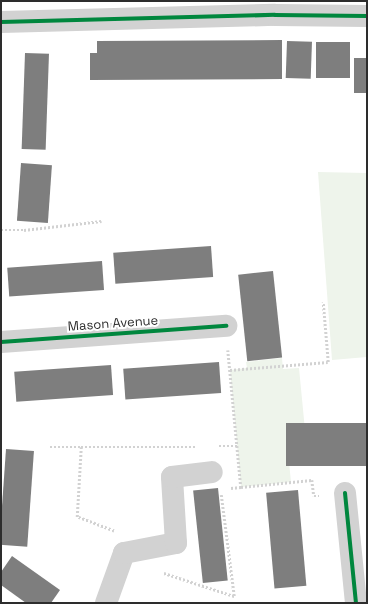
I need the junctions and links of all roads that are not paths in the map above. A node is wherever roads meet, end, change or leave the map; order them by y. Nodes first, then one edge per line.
1 (275, 8) edge
2 (367, 16) edge
3 (1, 22) edge
4 (226, 326) road end
5 (1, 342) edge
6 (216, 481) road end
7 (345, 493) road end
8 (106, 603) edge
9 (356, 603) edge

1 - 2 street
1 - 3 street
4 - 5 street, Mason Avenue
6 - 8 street
7 - 9 street

